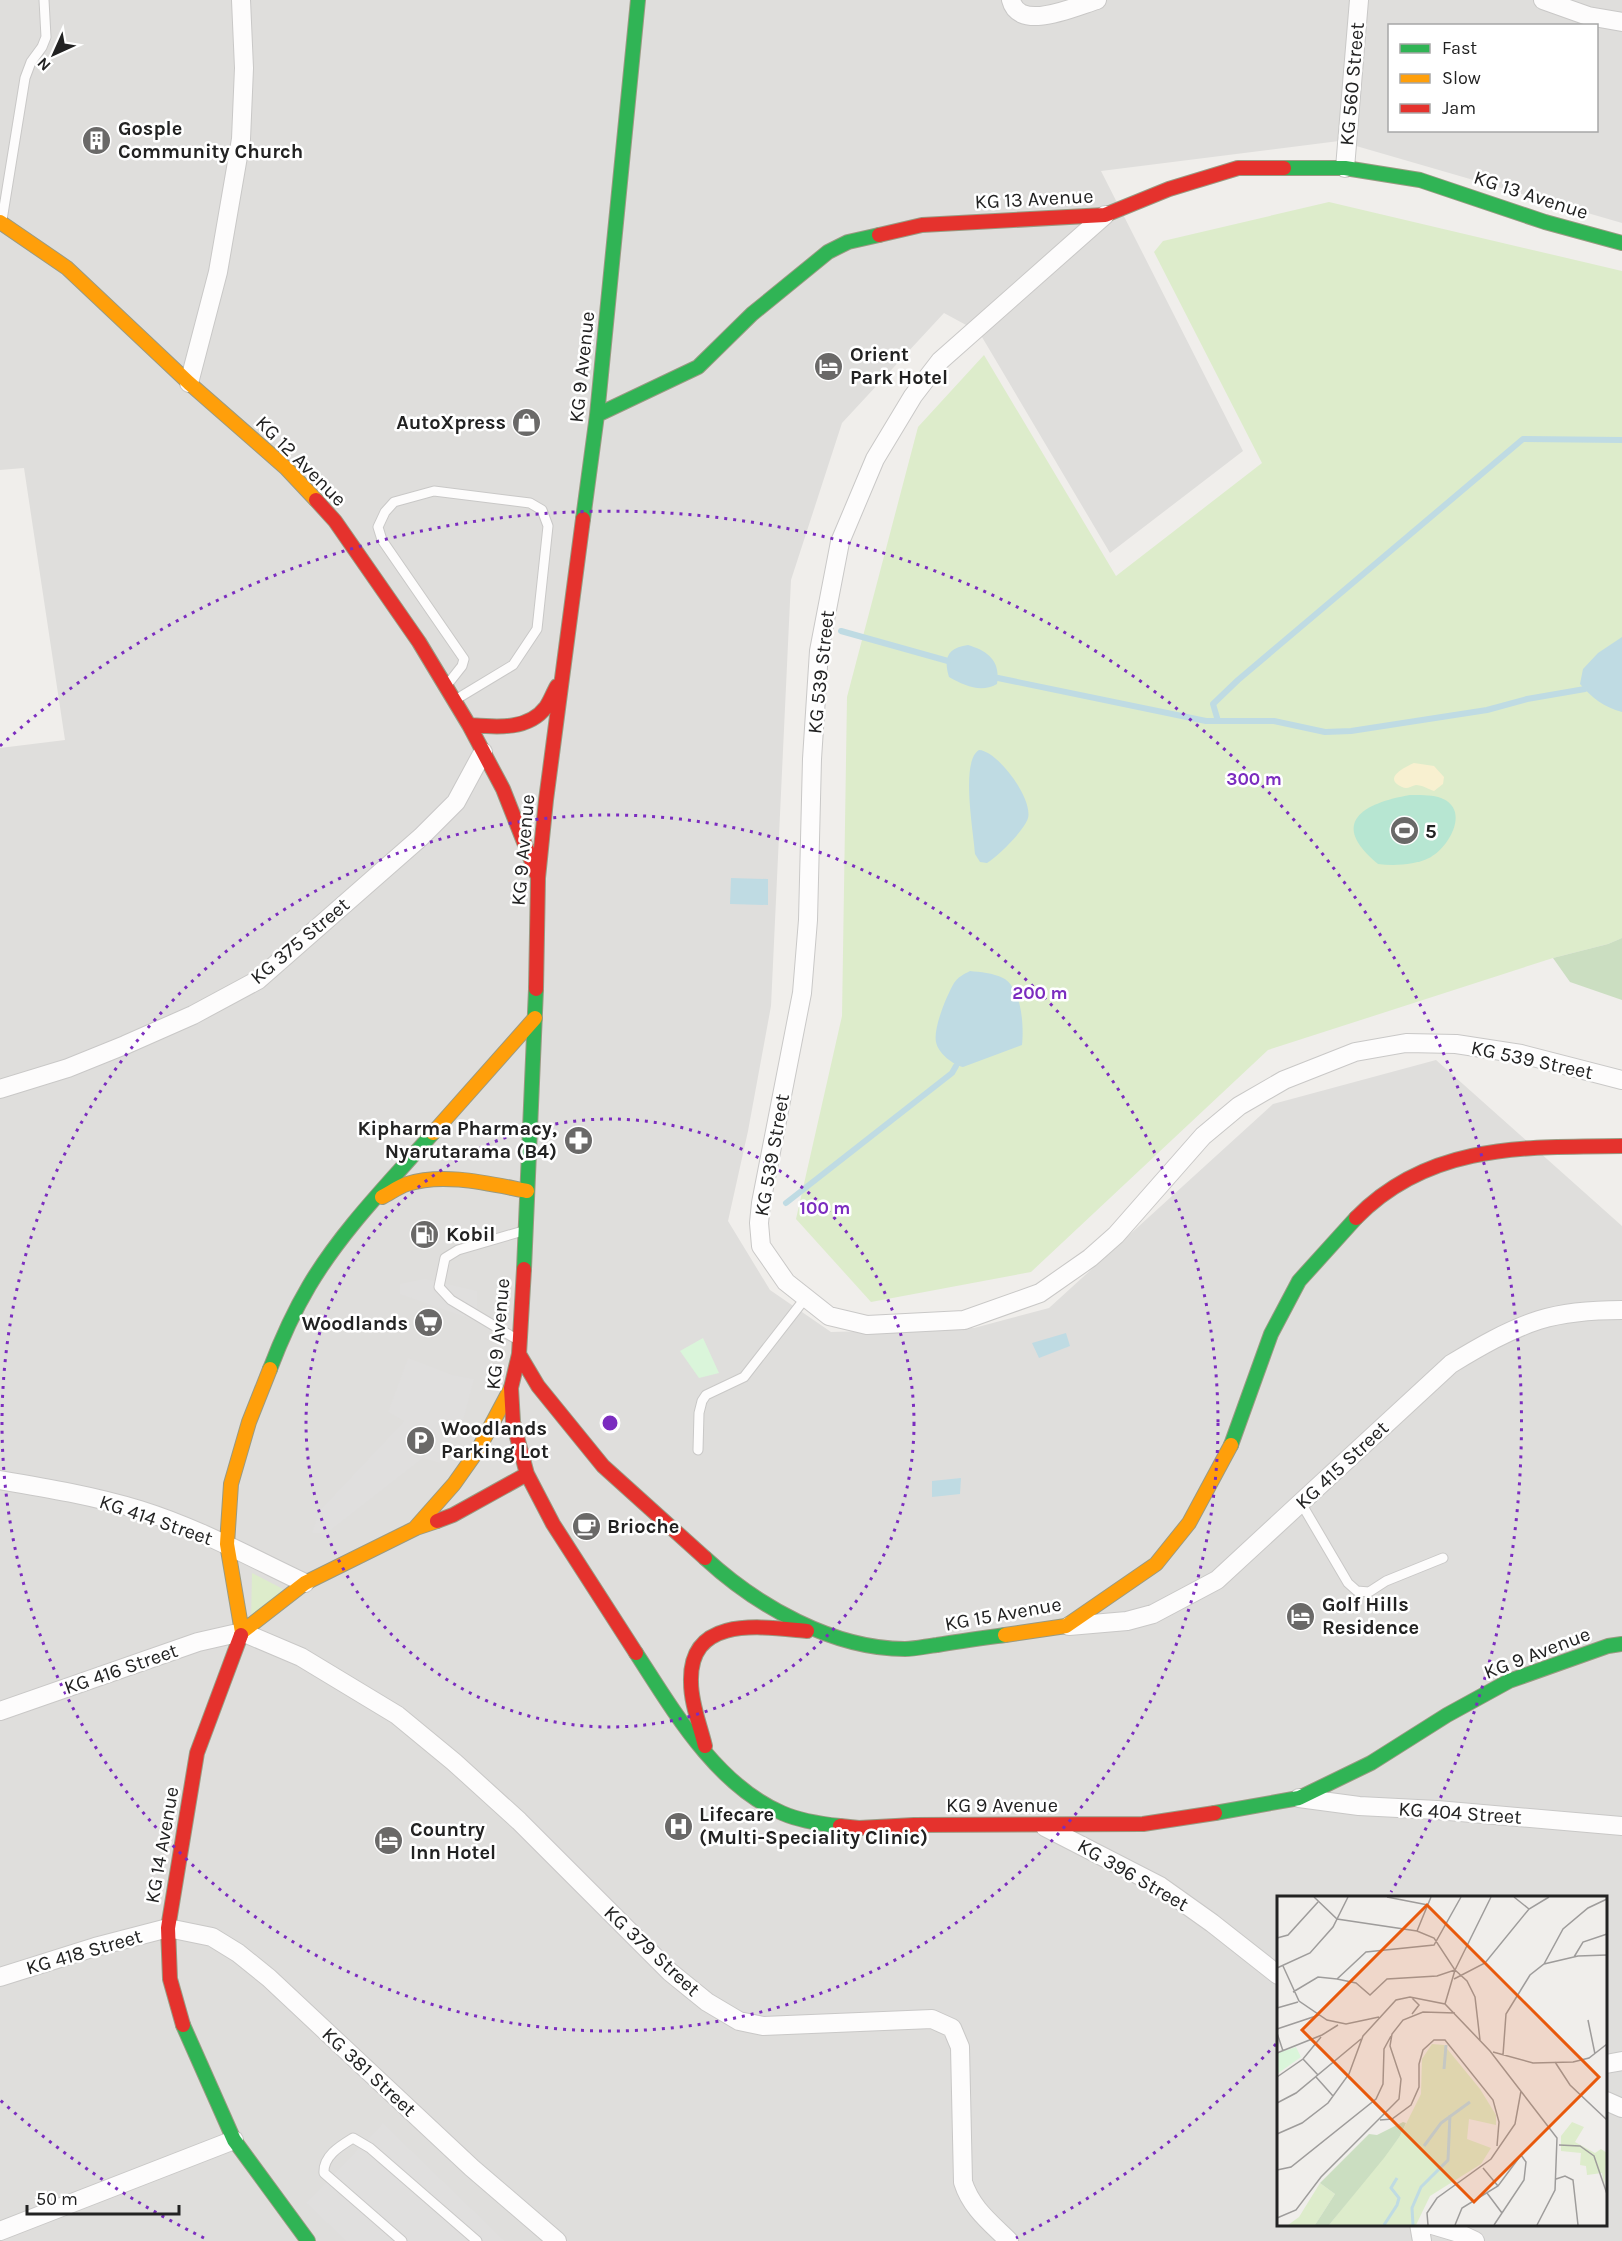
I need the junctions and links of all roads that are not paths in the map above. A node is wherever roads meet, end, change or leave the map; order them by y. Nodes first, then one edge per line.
1 (44, 0) edge
2 (241, 0) edge
3 (638, 0) edge
4 (1011, 0) edge
5 (1097, 0) edge
6 (1359, 0) edge
7 (1543, 0) edge
8 (1622, 22) edge
9 (1345, 168) junction
10 (1105, 215) junction
11 (1, 222) edge
12 (1622, 243) edge
13 (189, 383) junction
14 (597, 415) junction
15 (563, 675) junction
16 (445, 686) junction
17 (454, 701) junction
18 (469, 725) junction
19 (483, 753) junction
20 (503, 789) junction
21 (536, 798) junction
22 (538, 878) junction
23 (535, 1018) junction
24 (1622, 1080) edge
25 (0, 1089) edge
26 (1622, 1146) edge
27 (527, 1191) junction
28 (370, 1203) junction
29 (526, 1230) junction
30 (807, 1296) junction
31 (1622, 1310) edge
32 (519, 1347) junction
33 (511, 1388) junction
34 (698, 1450) dead end
35 (527, 1474) junction
36 (0, 1480) edge
37 (1300, 1503) junction
38 (416, 1528) junction
39 (227, 1544) junction
40 (1443, 1558) dead end
41 (304, 1583) junction
42 (1066, 1626) junction
43 (242, 1632) junction
44 (824, 1632) junction
45 (1622, 1644) edge
46 (0, 1711) edge
47 (707, 1755) junction
48 (1299, 1798) junction
49 (1041, 1824) junction
50 (1622, 1827) edge
51 (168, 1928) junction
52 (1277, 1974) edge
53 (0, 1977) edge
54 (1622, 2061) edge
55 (1607, 2064) edge
56 (1607, 2102) edge
57 (1622, 2108) edge
58 (234, 2140) junction
59 (1419, 2226) edge
60 (1436, 2226) edge
61 (0, 2231) edge
62 (308, 2241) edge
63 (402, 2241) edge
64 (477, 2241) edge
65 (557, 2241) edge
66 (1009, 2241) edge
67 (1422, 2241) edge
68 (1475, 2241) edge

1 - 11 lane
2 - 13 street
3 - 14 main road, KG 9 Avenue
4 - 5 street
6 - 9 street, KG 560 Street
7 - 8 street
9 - 10 main road, KG 13 Avenue
9 - 12 main road, KG 13 Avenue
10 - 14 main road, KG 13 Avenue
10 - 30 street, KG 539 Street
11 - 13 main road, KG 12 Avenue
13 - 16 main road, KG 12 Avenue
14 - 15 main road, KG 9 Avenue
15 - 18 main road
15 - 21 main road, KG 9 Avenue
16 - 17 main road, KG 12 Avenue
16 - 17 lane
17 - 18 main road, KG 12 Avenue
18 - 19 main road, KG 12 Avenue
19 - 20 main road, KG 12 Avenue
19 - 25 street, KG 375 Street
20 - 21 main road
20 - 22 main road, KG 12 Avenue
21 - 22 main road, KG 9 Avenue
22 - 23 main road, KG 9 Avenue
23 - 27 main road, KG 9 Avenue
23 - 28 main road
24 - 30 street, KG 539 Street
26 - 42 main road, KG 15 Avenue
27 - 28 main road
27 - 29 main road, KG 9 Avenue
28 - 39 main road
29 - 32 main road, KG 9 Avenue
29 - 32 lane
30 - 34 lane
31 - 37 street, KG 415 Street
32 - 33 main road, KG 9 Avenue
32 - 44 main road, KG 15 Avenue
33 - 35 main road, KG 9 Avenue
33 - 38 main road, KG 14 Avenue
35 - 38 main road, KG 14 Avenue
35 - 47 main road, KG 9 Avenue
36 - 39 street, KG 414 Street
37 - 40 lane
37 - 42 street, KG 415 Street
38 - 41 main road, KG 14 Avenue
39 - 41 street, KG 414 Street
39 - 43 main road
41 - 43 main road, KG 14 Avenue
42 - 44 main road, KG 15 Avenue
43 - 46 street, KG 416 Street
43 - 51 main road, KG 14 Avenue
43 - 66 street, KG 379 Street
44 - 47 main road
45 - 48 main road, KG 9 Avenue
47 - 49 main road, KG 9 Avenue
48 - 49 main road, KG 9 Avenue
48 - 50 street, KG 404 Street
49 - 52 street, KG 396 Street
51 - 53 street, KG 418 Street
51 - 58 main road, KG 14 Avenue
51 - 65 street, KG 381 Street
54 - 55 street
56 - 57 street
58 - 61 street
58 - 62 main road, KG 14 Avenue
59 - 67 street
60 - 68 street
63 - 64 lane

